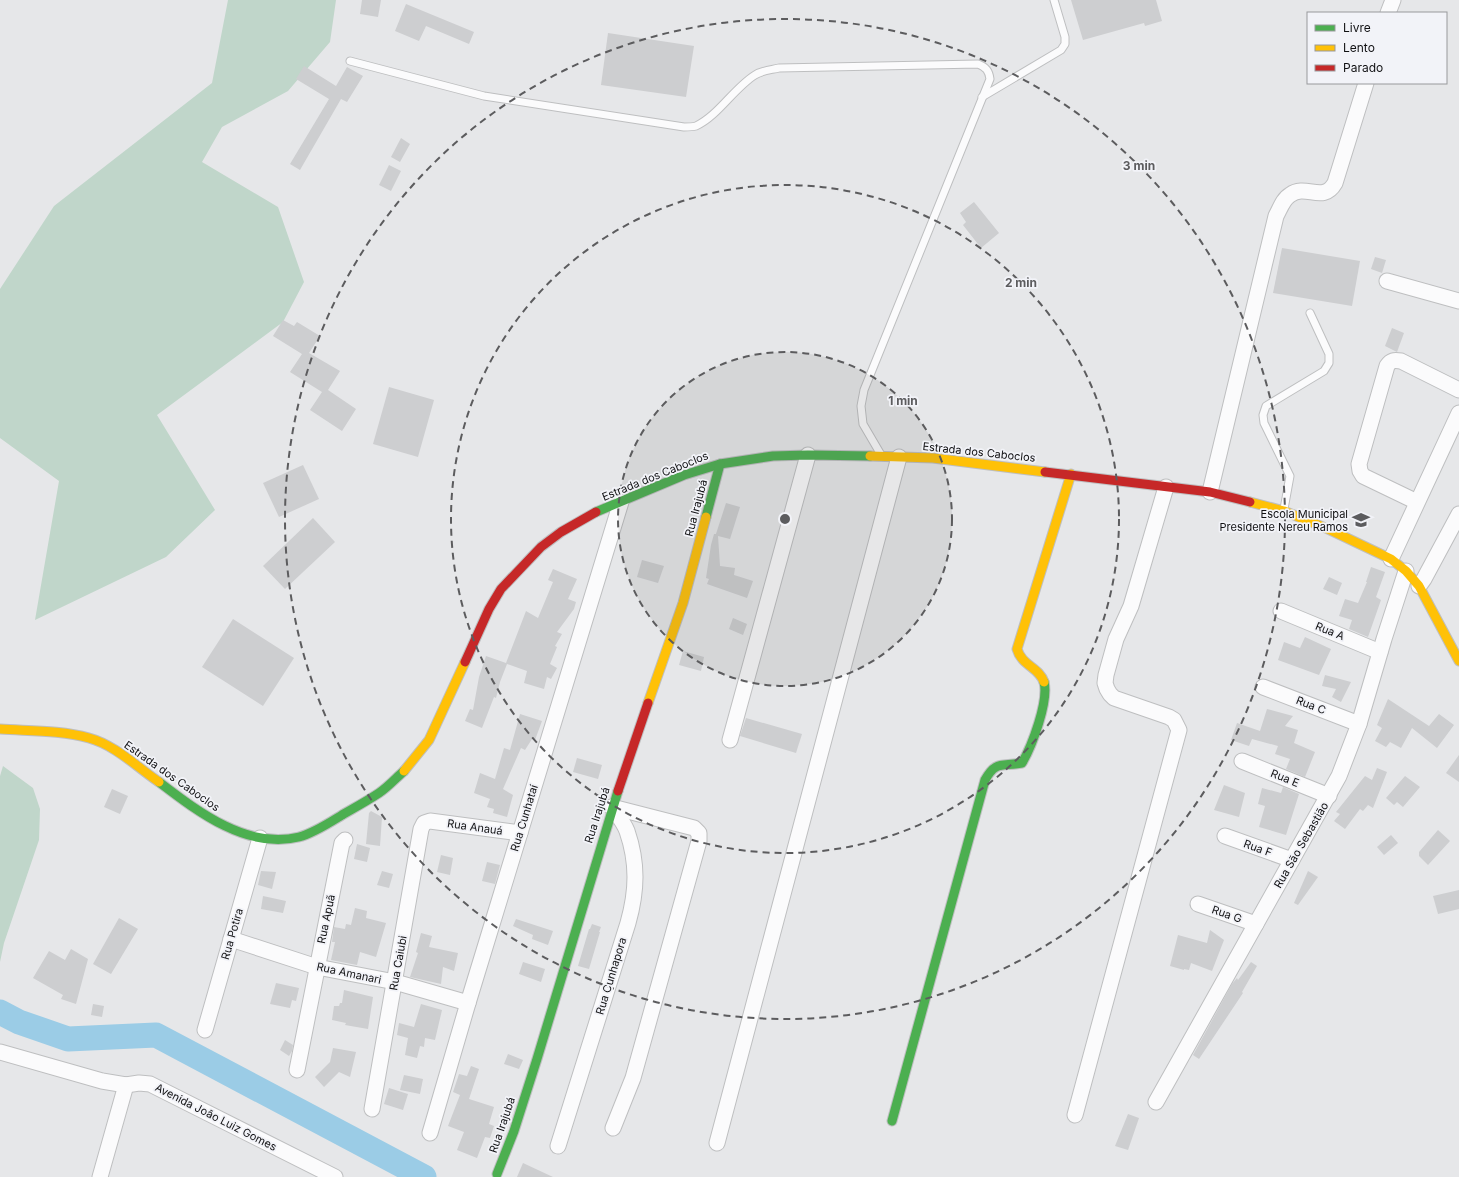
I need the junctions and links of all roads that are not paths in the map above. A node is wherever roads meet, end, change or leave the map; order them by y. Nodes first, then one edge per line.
1 (1054, 0) edge
2 (1392, 0) edge
3 (1388, 12) edge
4 (350, 60) dead end
5 (1366, 84) edge
6 (982, 97) junction
7 (1387, 281) dead end
8 (1459, 301) edge
9 (1310, 312) dead end
10 (1459, 390) edge
11 (1459, 413) edge
12 (808, 455) junction
13 (882, 457) junction
14 (899, 457) junction
15 (720, 464) junction
16 (1071, 474) junction
17 (1166, 487) junction
18 (1210, 492) junction
19 (621, 502) junction
20 (1418, 502) junction
21 (1284, 511) junction
22 (1459, 514) edge
23 (1391, 559) junction
24 (1406, 571) junction
25 (1419, 586) junction
26 (1280, 611) dead end
27 (1380, 652) junction
28 (1459, 661) edge
29 (1263, 687) dead end
30 (1358, 724) junction
31 (0, 729) edge
32 (730, 740) dead end
33 (1242, 761) dead end
34 (1328, 796) junction
35 (612, 807) junction
36 (430, 821) joint
37 (520, 833) junction
38 (1225, 836) dead end
39 (260, 838) junction
40 (345, 840) dead end
41 (1292, 860) junction
42 (1198, 904) dead end
43 (1256, 924) junction
44 (231, 939) junction
45 (317, 967) junction
46 (395, 982) junction
47 (468, 1003) junction
48 (205, 1030) dead end
49 (0, 1052) edge
50 (297, 1070) dead end
51 (126, 1085) junction
52 (1156, 1102) dead end
53 (372, 1109) dead end
54 (1075, 1115) dead end
55 (892, 1121) dead end
56 (613, 1128) dead end
57 (430, 1133) dead end
58 (717, 1144) dead end
59 (558, 1146) dead end
60 (497, 1174) dead end
61 (100, 1177) edge
62 (335, 1177) edge

1 - 6 lane
2 - 3 street
4 - 6 lane
5 - 18 street
6 - 13 lane
7 - 8 street
9 - 21 lane
10 - 20 street
11 - 20 street
12 - 13 street, Estrada dos Caboclos
12 - 15 street, Estrada dos Caboclos
12 - 32 street
13 - 14 street, Estrada dos Caboclos
14 - 16 street, Estrada dos Caboclos
14 - 58 street
15 - 19 street, Estrada dos Caboclos
15 - 35 street, Rua Irajubá
16 - 17 street, Estrada dos Caboclos
16 - 55 street
17 - 18 street, Estrada dos Caboclos
17 - 54 street
18 - 21 street, Estrada dos Caboclos
19 - 37 street, Rua Cunhataí
19 - 39 street, Estrada dos Caboclos
20 - 23 street
21 - 23 street, Estrada dos Caboclos
22 - 25 street
23 - 24 street, Estrada dos Caboclos
24 - 25 street, Estrada dos Caboclos
24 - 27 street, Rua São Sebastião
25 - 28 street, Estrada dos Caboclos
26 - 27 street, Rua A
27 - 30 street, Rua São Sebastião
29 - 30 street, Rua C
30 - 34 street, Rua São Sebastião
31 - 39 street, Estrada dos Caboclos
33 - 34 street, Rua E
34 - 41 street, Rua São Sebastião
35 - 56 street
35 - 59 street, Rua Cunhapora
35 - 60 street, Rua Irajubá
36 - 37 street, Rua Anauá
36 - 46 street, Rua Caiubi
37 - 47 street, Rua Cunhataí
38 - 41 street, Rua F
39 - 44 street, Rua Potira
40 - 45 street, Rua Apuã
41 - 43 street, Rua São Sebastião
42 - 43 street, Rua G
43 - 52 street, Rua São Sebastião
44 - 45 street, Rua Amanari
44 - 48 street, Rua Potira
45 - 46 street, Rua Amanari
45 - 50 street, Rua Apuã
46 - 47 street, Rua Amanari
46 - 53 street, Rua Caiubi
47 - 57 street, Rua Cunhataí
49 - 51 street, Avenida João Luiz Gomes
51 - 61 street
51 - 62 street, Avenida João Luiz Gomes

